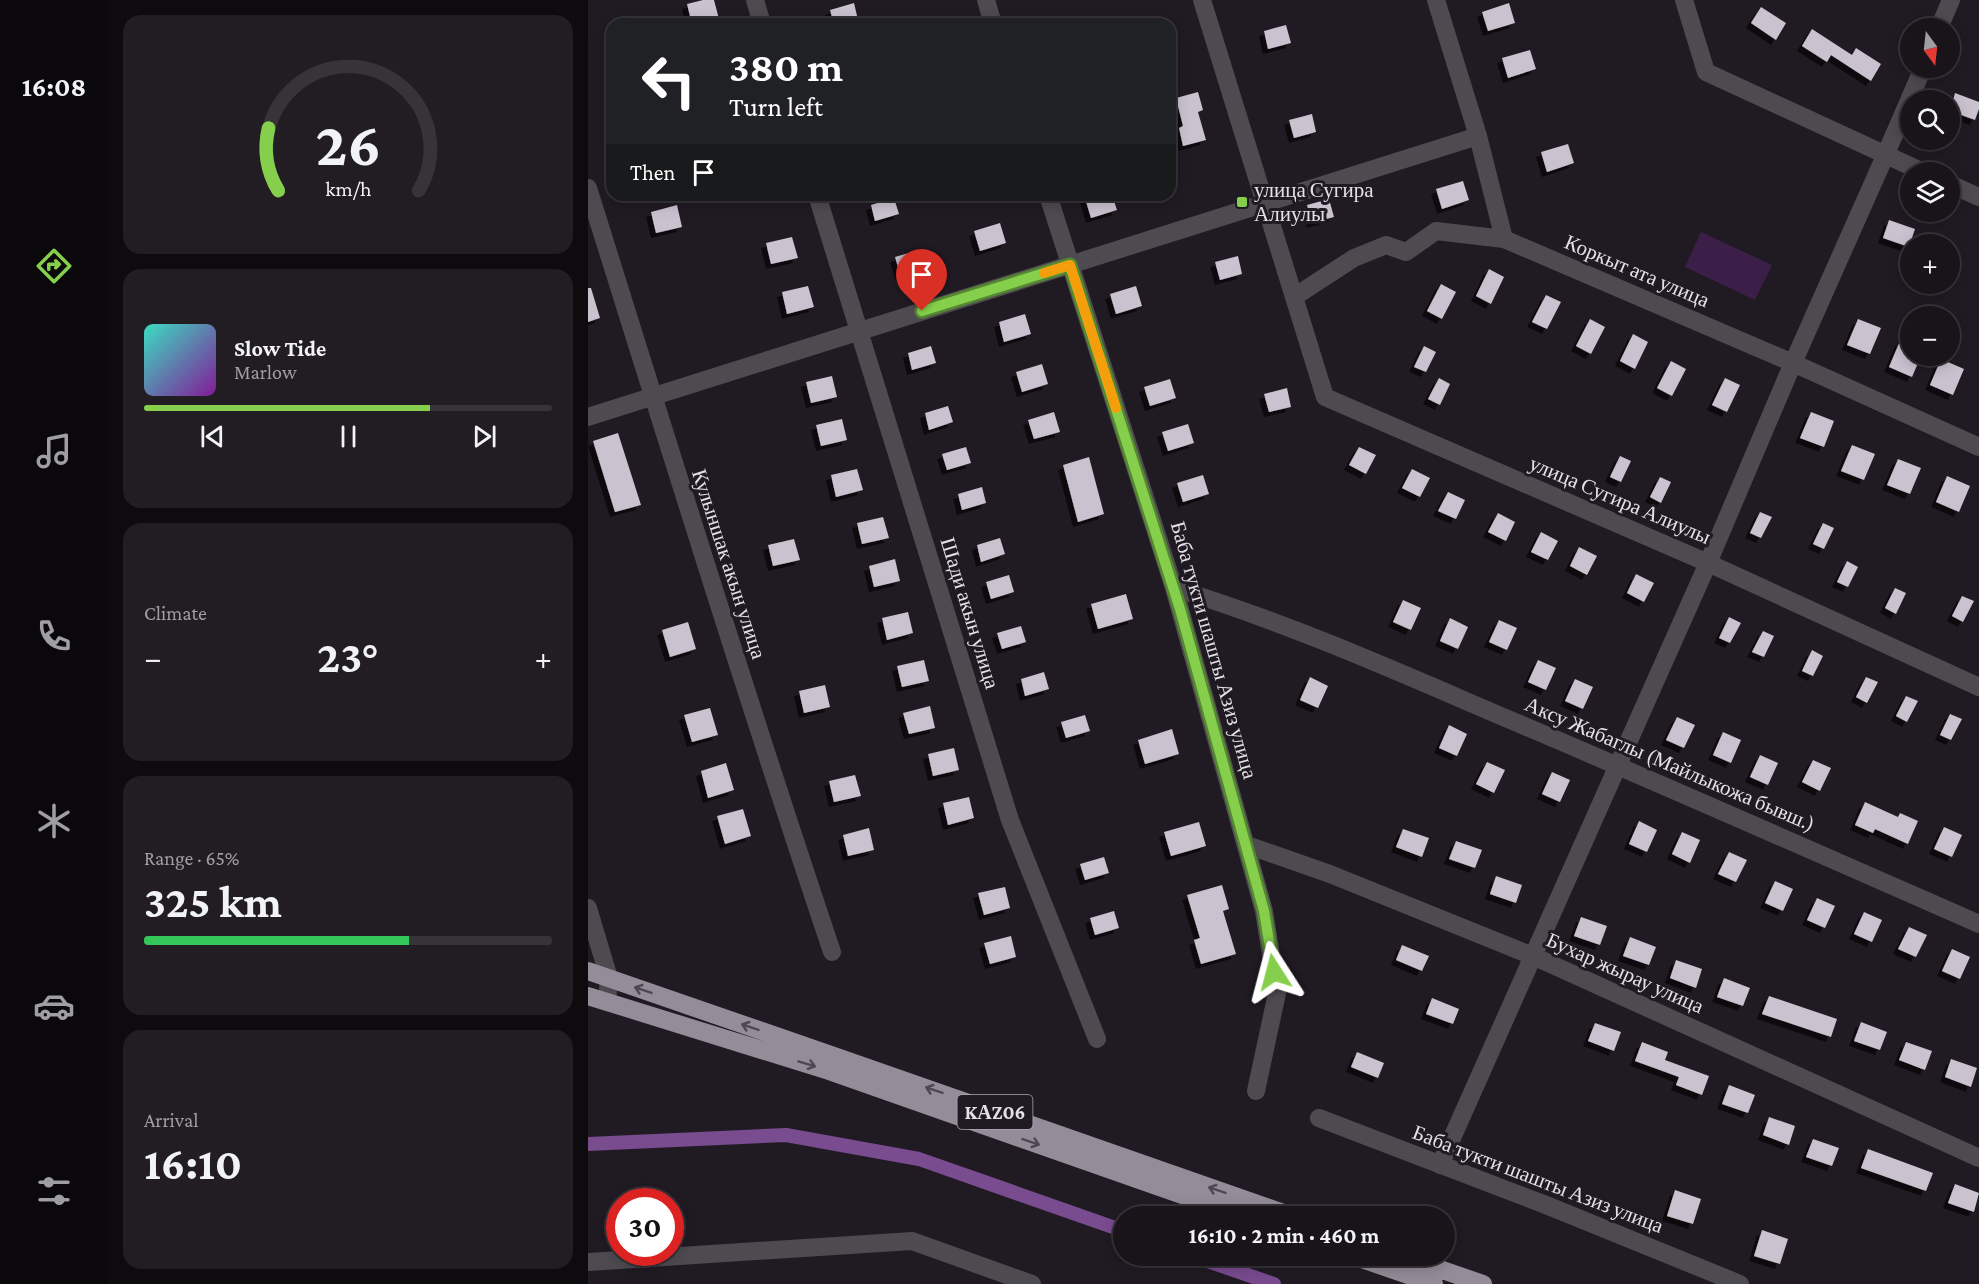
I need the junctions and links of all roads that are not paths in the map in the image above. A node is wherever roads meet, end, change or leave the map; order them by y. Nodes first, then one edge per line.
1 (755, 0) edge
2 (986, 0) edge
3 (1202, 0) edge
4 (1436, 0) edge
5 (1684, 0) edge
6 (1951, 0) edge
7 (760, 18) edge
8 (991, 18) edge
9 (1943, 18) edge
10 (1919, 78) edge
11 (1478, 136) junction
12 (1885, 156) junction
13 (1900, 162) edge
14 (588, 188) edge
15 (1960, 188) edge
16 (1979, 197) edge
17 (819, 201) edge
18 (1050, 201) edge
19 (1265, 203) junction
20 (1504, 238) junction
21 (1070, 265) junction
22 (1294, 297) junction
23 (859, 332) junction
24 (1793, 363) junction
25 (653, 397) junction
26 (588, 417) edge
27 (1979, 447) edge
28 (1708, 563) junction
29 (1174, 588) junction
30 (1979, 687) edge
31 (1618, 765) junction
32 (1247, 845) junction
33 (588, 908) edge
34 (1979, 924) edge
35 (832, 952) dead end
36 (1533, 956) junction
37 (588, 971) edge
38 (609, 978) junction
39 (588, 996) edge
40 (607, 1002) junction
41 (697, 1009) junction
42 (690, 1029) junction
43 (1097, 1039) dead end
44 (1256, 1091) dead end
45 (1318, 1118) dead end
46 (1979, 1158) edge
47 (1440, 1165) junction
48 (1214, 1206) edge
49 (1263, 1206) edge
50 (588, 1262) edge
51 (1382, 1266) edge
52 (1431, 1266) edge
53 (1032, 1284) edge
54 (1434, 1284) edge
55 (1484, 1284) edge
56 (1740, 1284) edge

1 - 7 street
2 - 8 street
3 - 19 street, улица Сугира Алиулы
4 - 11 street
5 - 12 street
6 - 9 street
10 - 12 street
11 - 19 street
11 - 20 street
12 - 13 street
12 - 24 street
14 - 25 street, Кулыншак акын улица
15 - 16 street
17 - 23 street, Шади акын улица
18 - 21 street, Баба тукти шашты Азиз улица
19 - 21 street
19 - 22 street, улица Сугира Алиулы
20 - 22 street, Коркыт ата улица
20 - 24 street, Коркыт ата улица
21 - 23 street
21 - 29 street, Баба тукти шашты Азиз улица
22 - 28 street, улица Сугира Алиулы
23 - 25 street
23 - 43 street, Шади акын улица
24 - 27 street, Коркыт ата улица
24 - 28 street
25 - 26 street
25 - 35 street, Кулыншак акын улица
28 - 30 street, улица Сугира Алиулы
28 - 31 street
29 - 31 street, Аксу Жабаглы (Майлыкожа бывш.)
29 - 32 street, Баба тукти шашты Азиз улица
31 - 34 street, Аксу Жабаглы (Майлыкожа бывш.)
31 - 36 street
32 - 36 street, Бухар жырау улица
32 - 44 street, Баба тукти шашты Азиз улица
33 - 38 street
36 - 46 street, Бухар жырау улица
36 - 47 street
37 - 38 highway, KАZ06
38 - 40 street
41 -> 38 highway, KАZ06
39 - 40 highway, KАZ06
40 - 42 highway, KАZ06
41 - 42 highway
49 -> 41 highway, KАZ06
42 -> 48 highway, KАZ06
45 - 47 street, Баба тукти шашты Азиз улица
47 - 56 street, Баба тукти шашты Азиз улица
50 - 53 street
51 - 54 highway
52 - 55 highway

